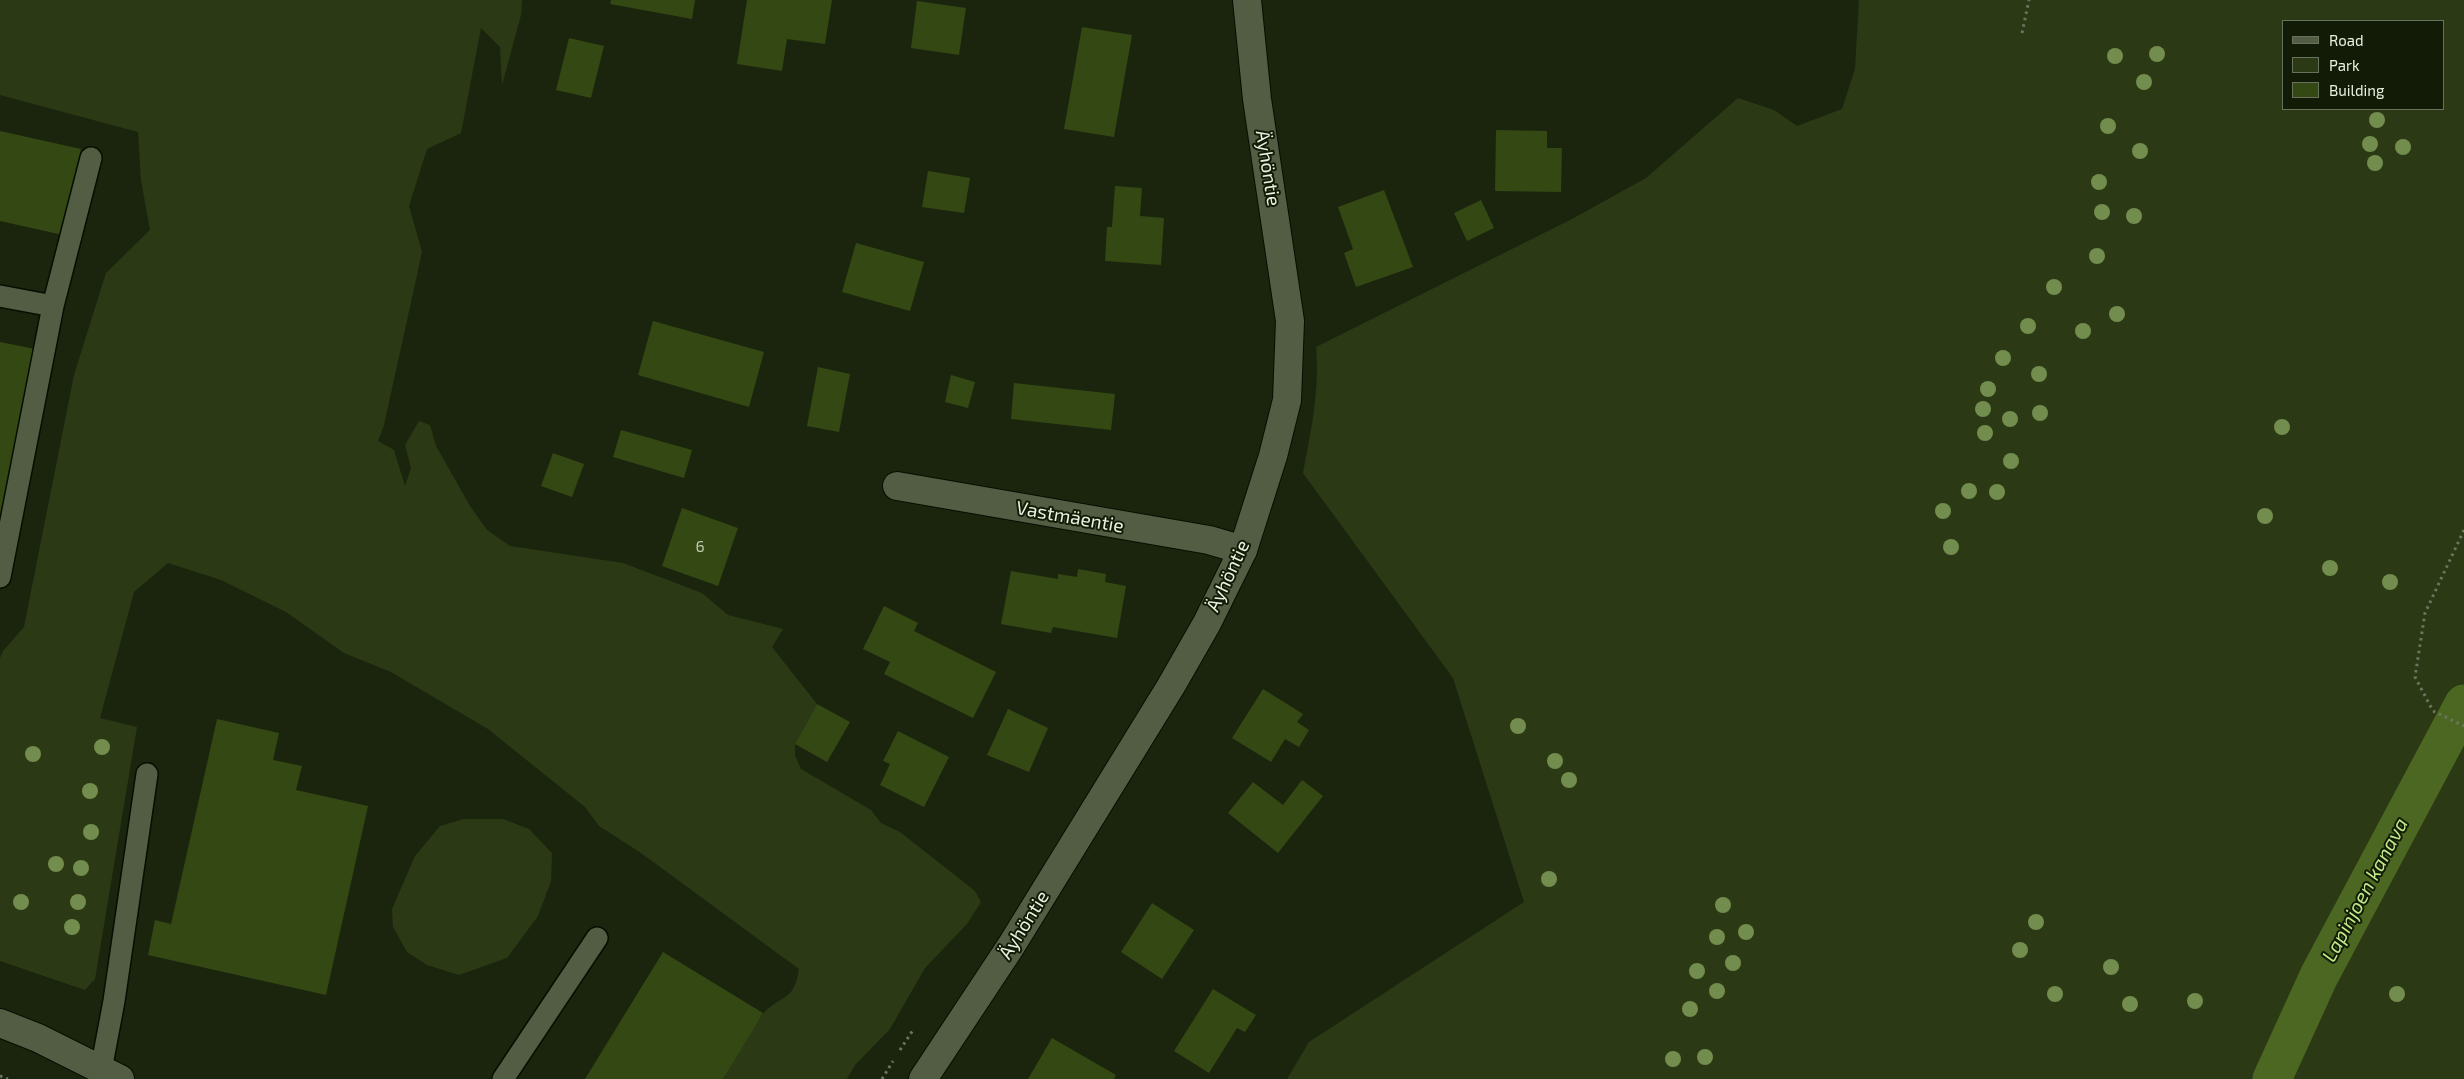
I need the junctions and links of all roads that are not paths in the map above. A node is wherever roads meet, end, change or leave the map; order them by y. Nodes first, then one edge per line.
1 (1247, 0) edge
2 (91, 158) dead end
3 (0, 296) edge
4 (53, 306) junction
5 (897, 486) dead end
6 (1243, 550) junction
7 (0, 577) edge
8 (147, 774) dead end
9 (597, 938) dead end
10 (0, 1023) edge
11 (111, 1074) edge
12 (503, 1079) edge
13 (923, 1079) edge

1 - 6 main road, Äyhöntie
2 - 4 lane
3 - 4 lane
4 - 7 lane
5 - 6 main road, Vastmäentie
6 - 13 main road, Äyhöntie
8 - 11 lane
9 - 12 lane
10 - 11 main road

